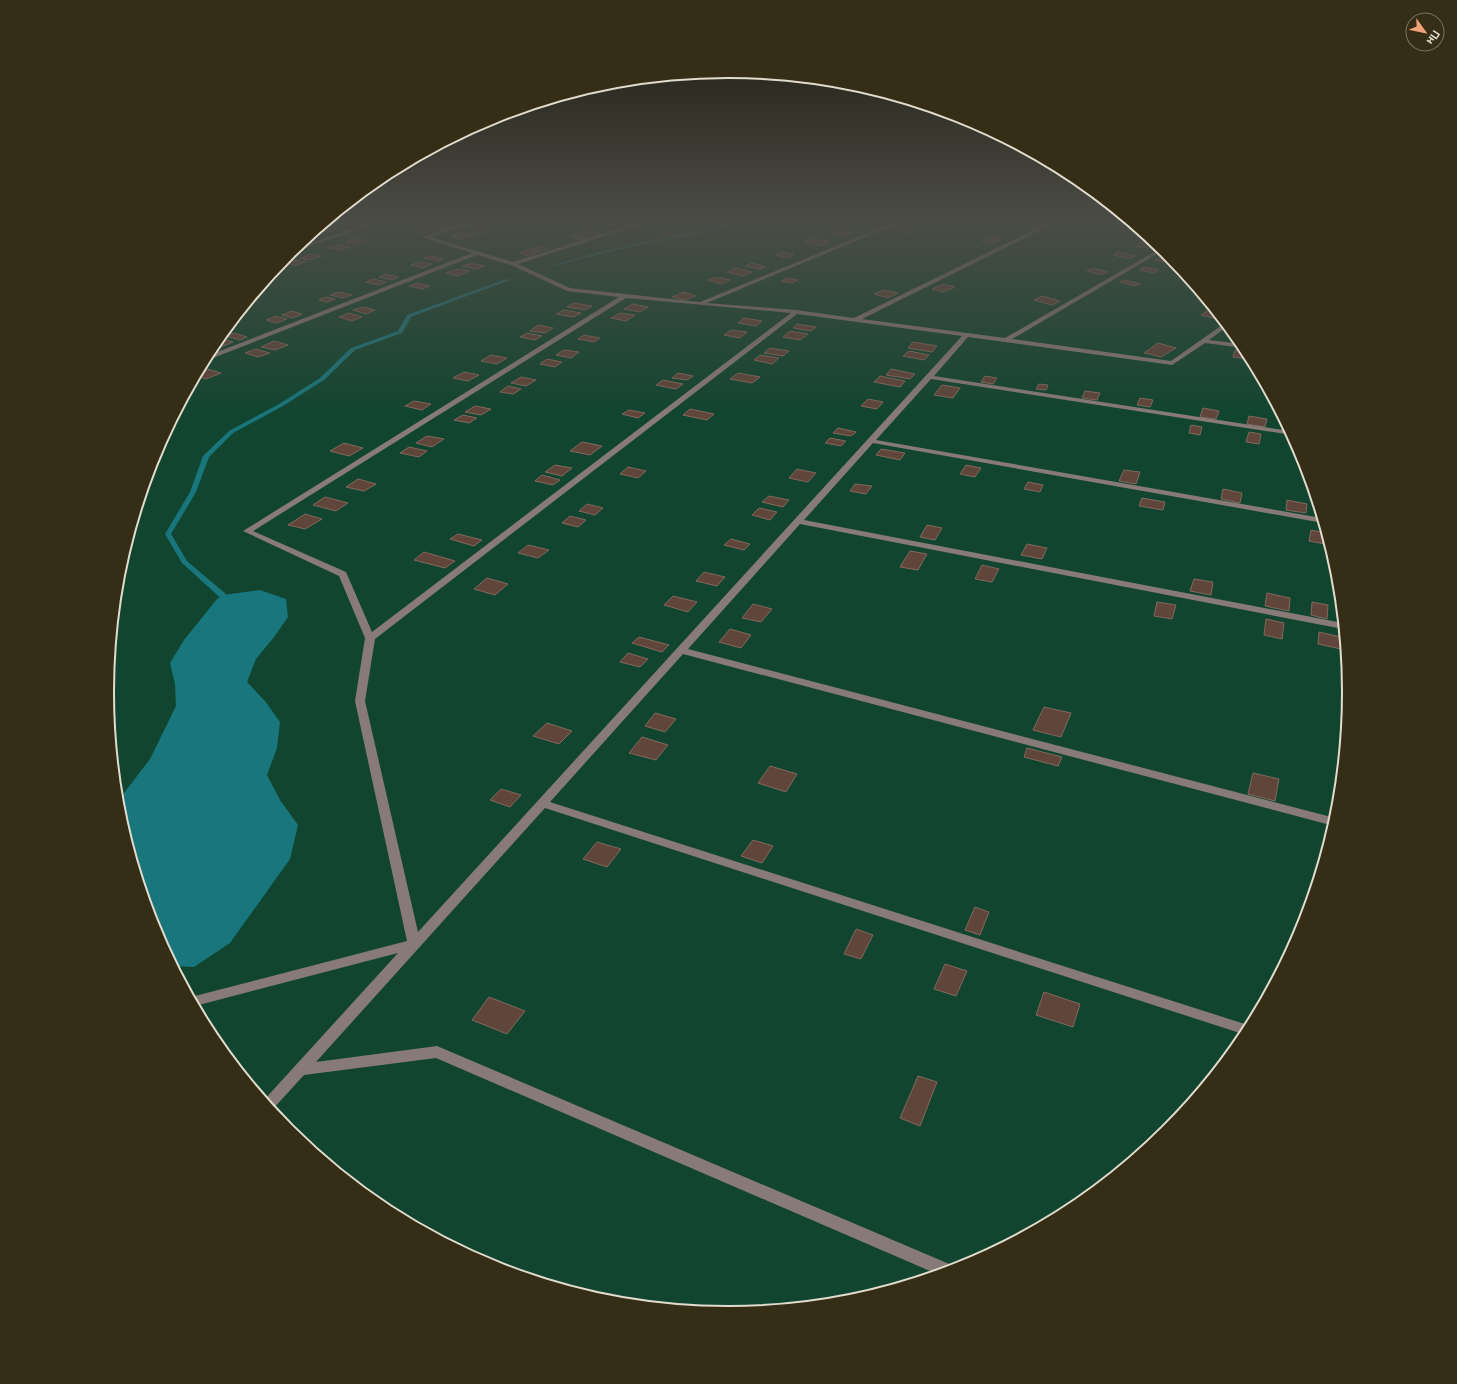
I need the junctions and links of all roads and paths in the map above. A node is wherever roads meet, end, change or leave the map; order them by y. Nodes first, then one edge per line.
1 (394, 286) edge
2 (559, 286) edge
3 (745, 286) edge
4 (925, 286) edge
5 (1100, 286) edge
6 (624, 296) junction
7 (700, 304) junction
8 (796, 312) junction
9 (855, 320) junction
10 (1222, 327) edge
11 (967, 336) junction
12 (1005, 341) junction
13 (1204, 341) junction
14 (1235, 345) edge
15 (215, 355) edge
16 (930, 377) junction
17 (1285, 433) edge
18 (871, 441) junction
19 (1318, 520) edge
20 (798, 521) junction
21 (1338, 625) edge
22 (370, 638) junction
23 (682, 650) junction
24 (542, 803) junction
25 (1329, 820) edge
26 (414, 944) junction
27 (198, 1000) edge
28 (1242, 1028) edge
29 (299, 1070) junction
30 (271, 1101) edge
31 (940, 1268) edge

1 - 15 lane
2 - 6 lane
3 - 7 lane
4 - 9 lane
5 - 12 lane
6 - 7 lane
6 - 22 lane
7 - 8 lane
8 - 9 lane
8 - 22 lane
9 - 11 lane
10 - 13 lane
11 - 12 lane
11 - 16 lane
12 - 13 lane
13 - 14 lane
16 - 17 lane
16 - 18 lane
18 - 19 lane
18 - 20 lane
20 - 21 lane
20 - 23 lane
22 - 26 lane
23 - 24 lane
23 - 25 lane
24 - 26 lane
24 - 28 lane
26 - 27 lane
26 - 29 lane
29 - 30 lane
29 - 31 lane

